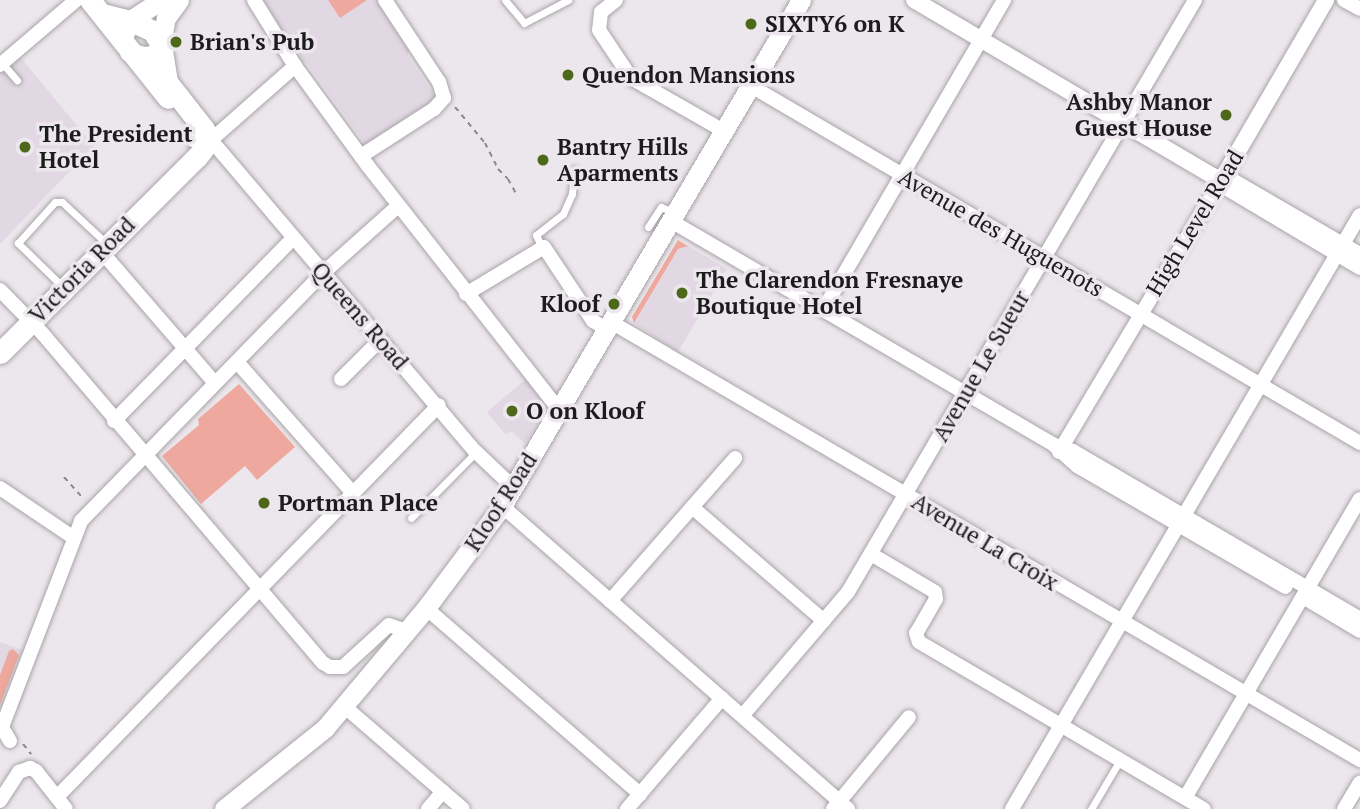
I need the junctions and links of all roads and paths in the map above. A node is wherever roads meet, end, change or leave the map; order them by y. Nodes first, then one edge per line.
1 (76, 0) edge
2 (161, 0) edge
3 (179, 0) edge
4 (254, 0) edge
5 (385, 0) edge
6 (505, 0) edge
7 (568, 0) edge
8 (615, 0) edge
9 (801, 0) edge
10 (914, 0) edge
11 (1004, 0) edge
12 (1195, 0) edge
13 (1326, 0) edge
14 (1344, 0) edge
15 (96, 7) edge
16 (1360, 9) edge
17 (128, 21) junction
18 (981, 39) junction
19 (161, 45) junction
20 (128, 51) junction
21 (1, 64) edge
22 (295, 66) junction
23 (17, 80) dead end
24 (751, 86) junction
25 (444, 98) junction
26 (1123, 123) junction
27 (724, 131) junction
28 (204, 140) junction
29 (361, 156) junction
30 (574, 170) dead end
31 (902, 175) junction
32 (1219, 179) junction
33 (517, 195) dead end
34 (398, 206) junction
35 (1360, 215) edge
36 (673, 217) junction
37 (648, 227) dead end
38 (293, 238) junction
39 (541, 246) junction
40 (104, 248) junction
41 (1340, 249) junction
42 (1360, 254) edge
43 (1044, 258) junction
44 (1360, 268) edge
45 (323, 273) junction
46 (64, 288) junction
47 (0, 290) edge
48 (466, 294) junction
49 (823, 310) junction
50 (1140, 314) junction
51 (31, 321) junction
52 (609, 325) junction
53 (380, 340) junction
54 (185, 348) junction
55 (0, 353) edge
56 (237, 362) junction
57 (341, 379) dead end
58 (215, 383) junction
59 (1260, 385) junction
60 (965, 393) junction
61 (439, 405) junction
62 (559, 410) junction
63 (114, 421) junction
64 (1360, 443) edge
65 (1059, 448) junction
66 (476, 452) junction
67 (144, 456) junction
68 (735, 458) dead end
69 (64, 477) dead end
70 (513, 487) junction
71 (0, 492) edge
72 (352, 492) junction
73 (905, 495) junction
74 (1360, 499) edge
75 (502, 506) junction
76 (692, 507) junction
77 (93, 508) junction
78 (411, 518) dead end
79 (1181, 520) junction
80 (74, 538) junction
81 (871, 554) junction
82 (259, 589) junction
83 (1305, 593) junction
84 (610, 601) junction
85 (426, 608) junction
86 (1360, 619) edge
87 (824, 621) junction
88 (1122, 621) junction
89 (406, 631) junction
90 (1360, 631) edge
91 (1246, 693) junction
92 (722, 698) junction
93 (344, 706) junction
94 (743, 715) junction
95 (909, 717) dead end
96 (1061, 726) junction
97 (7, 736) dead end
98 (1120, 760) junction
99 (1360, 760) edge
100 (1360, 782) edge
101 (443, 791) junction
102 (640, 794) junction
103 (1185, 798) junction
104 (0, 801) edge
105 (62, 803) edge
106 (840, 806) edge
107 (224, 809) edge
108 (428, 809) edge
109 (463, 809) edge
110 (627, 809) edge
111 (1012, 809) edge
112 (1091, 809) edge
113 (1204, 809) edge
114 (1344, 809) edge

1 - 21 street
2 - 17 main road
3 - 19 main road
4 - 22 street
5 - 25 street
6 - 7 lane
8 - 27 street
9 - 24 main road, Kloof Road
10 - 18 street
11 - 18 street
12 - 26 street, Avenue Le Sueur
13 - 32 street, High Level Road
14 - 16 street
15 - 17 main road, Queens Road
15 - 20 main road, Queens Road
17 - 19 main road, Queens Road
17 - 20 main road
18 - 26 street
18 - 31 street
19 - 20 main road
19 - 28 main road, Queens Road
20 - 28 main road, Queens Road
21 - 23 lane
22 - 28 street, Victoria Road
22 - 29 street
24 - 27 main road, Kloof Road
24 - 31 street, Avenue des Huguenots
25 - 29 street
25 - 33 path
26 - 32 street
26 - 43 street, Avenue Le Sueur
27 - 36 main road, Kloof Road
28 - 38 street, Queens Road
28 - 40 main road, Victoria Road
29 - 34 street
30 - 39 lane
31 - 43 street, Avenue des Huguenots
31 - 49 street
32 - 41 street
32 - 50 street, High Level Road
34 - 45 street
34 - 48 street
35 - 41 street
36 - 37 lane
36 - 49 street
36 - 52 main road, Kloof Road
38 - 45 street, Queens Road
38 - 54 street
39 - 48 street
39 - 52 street, Avenue La Croix
40 - 46 main road, Victoria Road
40 - 46 lane
40 - 54 street
41 - 42 street
41 - 44 street
41 - 59 street
43 - 50 street, Avenue des Huguenots
43 - 60 street, Avenue Le Sueur
45 - 53 street, Queens Road
45 - 56 street
46 - 51 main road, Victoria Road
47 - 51 street
48 - 62 street
49 - 60 street
50 - 59 street, Avenue des Huguenots
50 - 65 street, High Level Road
51 - 55 main road, Victoria Road
51 - 63 street
52 - 62 main road, Kloof Road
52 - 73 street, Avenue La Croix
53 - 57 street
53 - 61 street, Queens Road
54 - 58 street
54 - 63 street
56 - 58 street
56 - 72 street
58 - 67 street
59 - 64 street, Avenue des Huguenots
59 - 79 street
60 - 65 street
60 - 73 street, Avenue Le Sueur
61 - 66 street, Queens Road
61 - 72 street
62 - 70 main road, Kloof Road
63 - 67 street
65 - 79 street
66 - 70 street, Queens Road
66 - 78 lane
67 - 77 street
67 - 82 street
68 - 76 street
69 - 77 path
70 - 75 main road, Kloof Road
71 - 80 street
72 - 82 street
73 - 81 street, Avenue Le Sueur
73 - 88 street, Avenue La Croix
74 - 83 street
75 - 84 street
75 - 85 main road, Kloof Road
76 - 84 street
76 - 87 street
77 - 80 street
79 - 83 street
79 - 88 street
80 - 97 street
81 - 87 street, Avenue Le Sueur
81 - 96 street
82 - 89 street
82 - 105 street
83 - 86 street
83 - 90 street
83 - 91 street
84 - 92 street
85 - 89 main road, Kloof Road
85 - 102 street
87 - 94 street, Avenue Le Sueur
88 - 91 street, Avenue La Croix
88 - 96 street
89 - 93 main road, Kloof Road
91 - 99 street, Avenue La Croix
91 - 103 street
92 - 94 street
92 - 102 street
93 - 101 street
93 - 107 main road, Kloof Road
94 - 106 street
95 - 106 street
96 - 98 street
96 - 111 street
98 - 103 street
98 - 112 lane
100 - 114 street
101 - 108 street
101 - 109 street
102 - 110 street
103 - 113 street
104 - 105 street

